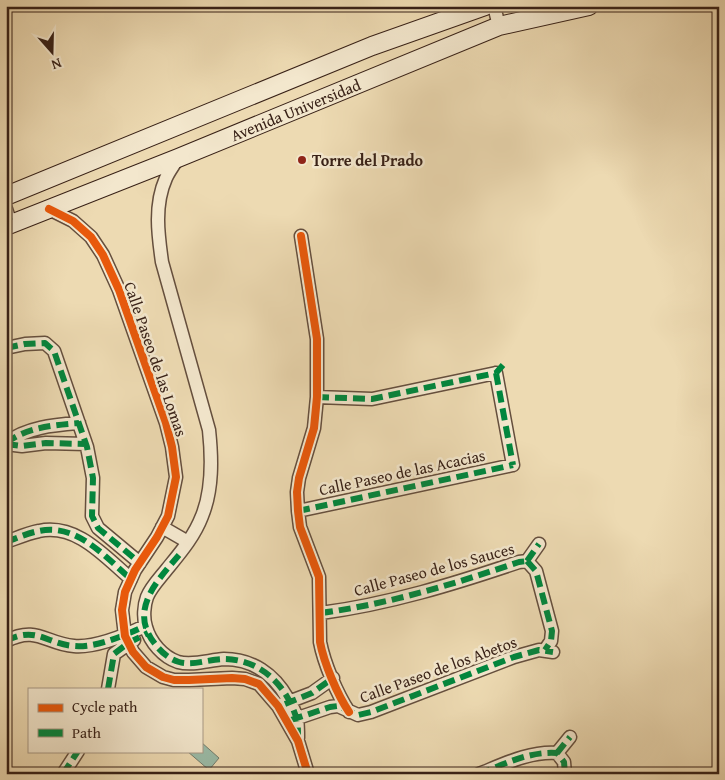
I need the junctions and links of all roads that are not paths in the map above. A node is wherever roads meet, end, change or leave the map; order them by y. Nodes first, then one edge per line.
1 (484, 6) edge
2 (494, 6) edge
3 (589, 6) edge
4 (499, 26) junction
5 (178, 158) junction
6 (6, 196) edge
7 (49, 209) junction
8 (8, 219) edge
9 (301, 236) dead end
10 (6, 348) edge
11 (317, 397) junction
12 (79, 423) junction
13 (6, 443) edge
14 (86, 444) junction
15 (298, 511) junction
16 (162, 527) junction
17 (98, 528) junction
18 (6, 542) edge
19 (188, 542) junction
20 (89, 544) junction
21 (540, 544) dead end
22 (527, 561) junction
23 (140, 563) junction
24 (131, 579) junction
25 (321, 613) junction
26 (147, 629) junction
27 (127, 639) junction
28 (6, 641) edge
29 (333, 678) junction
30 (108, 688) edge
31 (284, 704) junction
32 (349, 712) junction
33 (292, 720) junction
34 (570, 737) dead end
35 (77, 752) edge
36 (557, 753) junction
37 (63, 774) edge
38 (308, 774) edge
39 (479, 774) edge
40 (565, 774) edge

1 - 6 main road, Avenida Universidad
2 - 4 street
3 - 4 main road, Avenida Universidad
4 - 5 main road, Avenida Universidad
5 - 7 main road, Avenida Universidad
5 - 19 street, Calle Paseo de las Lomas
7 - 8 main road, Avenida Universidad
7 - 16 street, Calle Paseo de las Lomas
9 - 11 street
10 - 12 street
11 - 15 street
11 - 15 street, Calle Paseo de las Acacias
12 - 13 street
12 - 14 street
13 - 14 street
14 - 17 street
15 - 25 street
16 - 19 street
16 - 23 street, Calle Paseo de las Lomas
17 - 20 street
17 - 23 street
18 - 20 street
19 - 26 street, Calle Paseo de las Lomas
20 - 24 street
21 - 22 street
22 - 25 street, Calle Paseo de los Sauces
22 - 32 street, Calle Paseo de los Abetos
23 - 24 street, Calle Paseo de las Lomas
24 - 27 street, Calle Paseo de las Lomas
25 - 29 street
26 - 27 street
26 - 31 street
27 - 28 street
27 - 30 street
27 - 31 street
29 - 31 street
29 - 32 street
31 - 33 street
32 - 33 street, Calle Paseo de los Abetos
33 - 38 street
34 - 36 street
35 - 37 street
36 - 39 street
36 - 40 street

